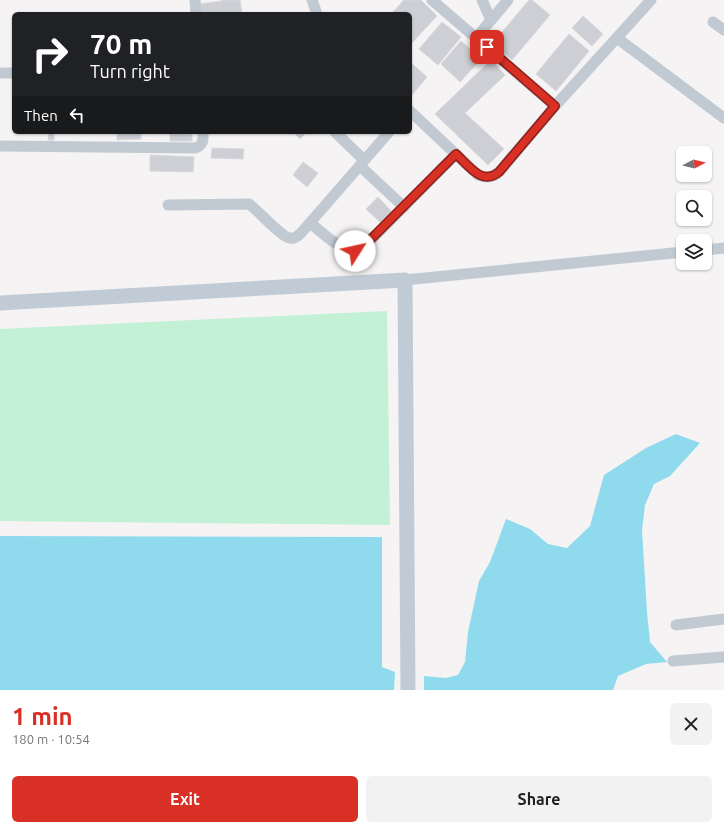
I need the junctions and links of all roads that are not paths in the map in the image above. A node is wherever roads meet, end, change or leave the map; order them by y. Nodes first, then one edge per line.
1 (194, 0) edge
2 (312, 0) edge
3 (432, 0) edge
4 (482, 0) edge
5 (508, 0) edge
6 (651, 0) edge
7 (196, 12) edge
8 (316, 12) edge
9 (491, 20) junction
10 (713, 22) dead end
11 (724, 30) edge
12 (476, 38) junction
13 (617, 38) junction
14 (0, 73) edge
15 (12, 73) edge
16 (555, 106) junction
17 (412, 113) edge
18 (724, 118) edge
19 (203, 134) edge
20 (337, 134) edge
21 (387, 134) edge
22 (0, 146) edge
23 (456, 154) junction
24 (362, 163) junction
25 (168, 205) dead end
26 (404, 207) junction
27 (310, 223) junction
28 (724, 248) edge
29 (712, 249) edge
30 (676, 253) edge
31 (405, 280) junction
32 (0, 303) edge
33 (724, 619) edge
34 (676, 625) dead end
35 (724, 657) edge
36 (673, 661) dead end
37 (408, 690) edge

1 - 7 street
2 - 8 street
3 - 12 street
4 - 9 street
5 - 9 street
6 - 13 street
9 - 12 street
10 - 11 street
12 - 16 street
13 - 16 street
13 - 18 street
14 - 15 street
16 - 23 street
17 - 23 street
19 - 22 street
20 - 24 street
21 - 24 street
23 - 26 street
24 - 26 street
24 - 27 street
25 - 27 street
26 - 27 street
28 - 29 street
30 - 31 street
31 - 32 main road
31 - 37 main road
33 - 34 street
35 - 36 street

